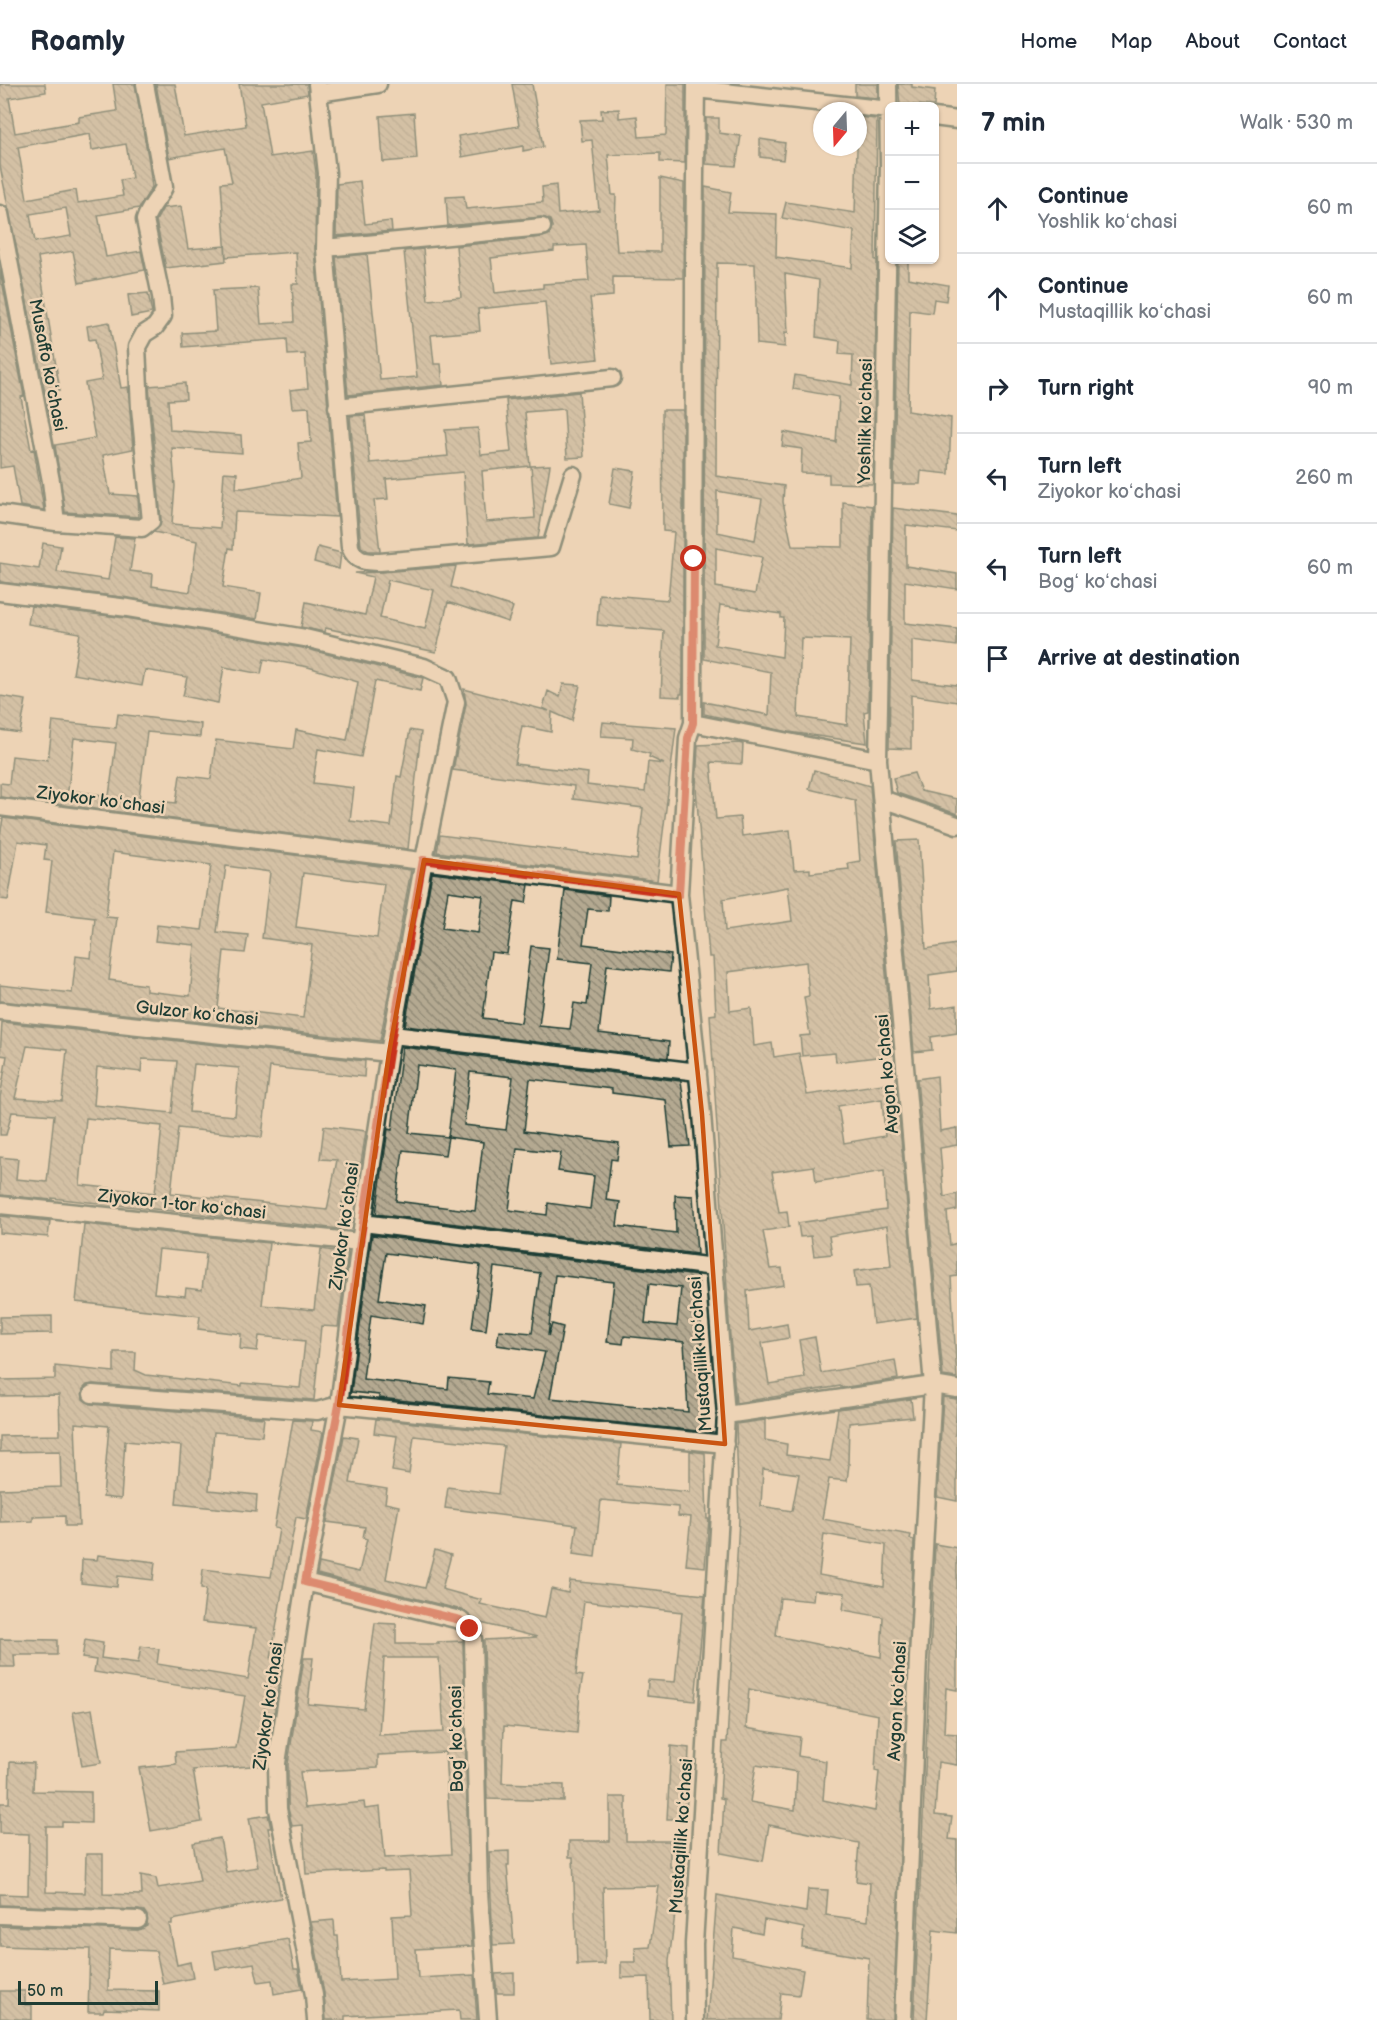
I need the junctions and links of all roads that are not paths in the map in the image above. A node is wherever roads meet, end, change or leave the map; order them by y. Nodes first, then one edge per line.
1 (145, 84) edge
2 (378, 84) edge
3 (888, 84) edge
4 (696, 87) edge
5 (318, 89) edge
6 (889, 102) edge
7 (885, 110) edge
8 (939, 118) edge
9 (957, 120) edge
10 (889, 156) edge
11 (0, 214) edge
12 (542, 227) dead end
13 (325, 248) junction
14 (612, 378) dead end
15 (337, 406) junction
16 (573, 475) dead end
17 (0, 514) edge
18 (56, 522) junction
19 (0, 592) edge
20 (693, 723) junction
21 (878, 760) junction
22 (882, 799) junction
23 (0, 807) edge
24 (957, 825) edge
25 (423, 860) junction
26 (679, 894) junction
27 (0, 1011) edge
28 (393, 1035) junction
29 (389, 1053) junction
30 (698, 1072) junction
31 (0, 1205) edge
32 (363, 1223) junction
33 (360, 1242) junction
34 (714, 1267) junction
35 (933, 1385) junction
36 (957, 1389) edge
37 (92, 1394) dead end
38 (339, 1405) junction
39 (726, 1415) junction
40 (725, 1444) junction
41 (305, 1582) junction
42 (0, 1916) edge
43 (138, 1920) dead end
44 (316, 2020) edge
45 (488, 2020) edge
46 (695, 2020) edge
47 (903, 2020) edge

1 - 18 street
2 - 5 street
3 - 6 street, Yoshlik koʻchasi
4 - 7 street
4 - 20 street
5 - 13 street
8 - 9 street
10 - 21 street, Yoshlik koʻchasi
11 - 18 street, Musaffo koʻchasi
12 - 13 street
13 - 15 street
14 - 15 street
15 - 16 street
17 - 18 street
19 - 25 street
20 - 21 street
20 - 26 street, Mustaqillik koʻchasi
21 - 22 street, Avgon koʻchasi
22 - 24 street
22 - 35 street, Avgon koʻchasi
23 - 25 street, Ziyokor koʻchasi
25 - 26 street
25 - 28 street, Ziyokor koʻchasi
26 - 30 street, Mustaqillik koʻchasi
27 - 29 street, Gulzor koʻchasi
28 - 29 street, Ziyokor koʻchasi
28 - 30 street
29 - 32 street, Ziyokor koʻchasi
30 - 34 street, Mustaqillik koʻchasi
31 - 33 street, Ziyokor 1-tor koʻchasi
32 - 33 street, Ziyokor koʻchasi
32 - 34 street
33 - 38 street, Ziyokor koʻchasi
34 - 39 street, Mustaqillik koʻchasi
35 - 36 street
35 - 39 street
35 - 47 street, Avgon koʻchasi
37 - 38 street
38 - 40 street
38 - 41 street, Ziyokor koʻchasi
39 - 40 street, Mustaqillik koʻchasi
40 - 46 street, Mustaqillik koʻchasi
41 - 44 street, Ziyokor koʻchasi
41 - 45 street, Bogʻ koʻchasi
42 - 43 street

